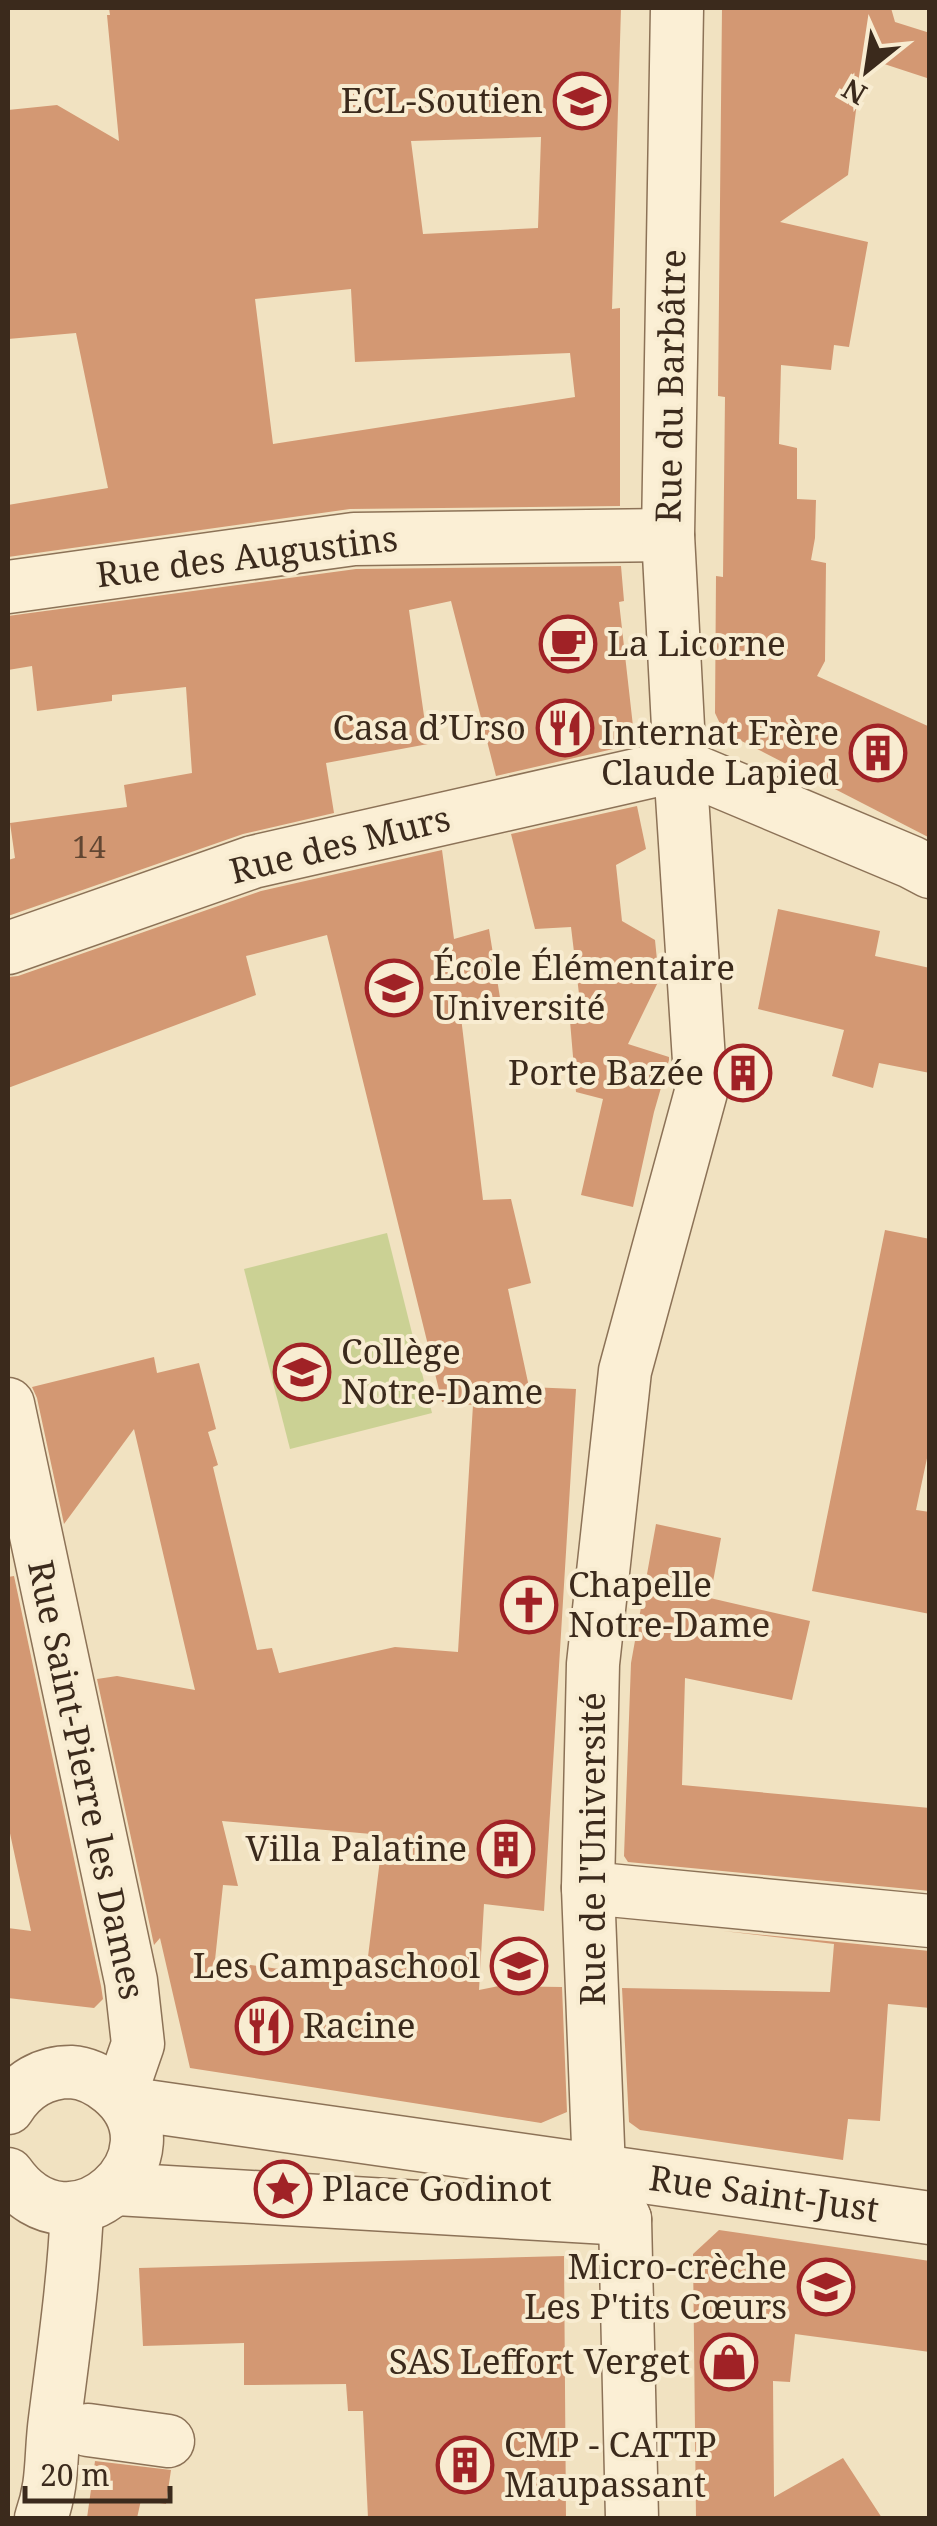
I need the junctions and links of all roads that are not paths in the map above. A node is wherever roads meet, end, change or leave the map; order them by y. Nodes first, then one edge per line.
1 (678, 8) edge
2 (668, 535) junction
3 (8, 587) edge
4 (680, 765) junction
5 (930, 872) edge
6 (8, 948) edge
7 (8, 1404) edge
8 (588, 1888) junction
9 (930, 1921) edge
10 (123, 2100) junction
11 (8, 2108) edge
12 (599, 2171) junction
13 (8, 2174) edge
14 (97, 2199) junction
15 (930, 2218) edge
16 (625, 2219) junction
17 (88, 2430) dead end
18 (168, 2441) dead end
19 (41, 2518) edge
20 (632, 2518) edge

1 - 2 street, Rue du Barbâtre
2 - 3 street, Rue des Augustins
2 - 4 street, Rue du Barbâtre
4 - 5 street
4 - 6 street, Rue des Murs
4 - 8 street, Rue de l'Université
7 - 10 street, Rue Saint-Pierre les Dames
8 - 9 street
8 - 12 street, Rue de l'Université
10 - 11 street
10 - 12 street
10 - 14 street
12 - 15 street, Rue Saint-Just
12 - 16 street, Rue de l'Université
13 - 14 street
14 - 16 street
14 - 19 street
16 - 20 street, Rue de l'Université
17 - 18 street

